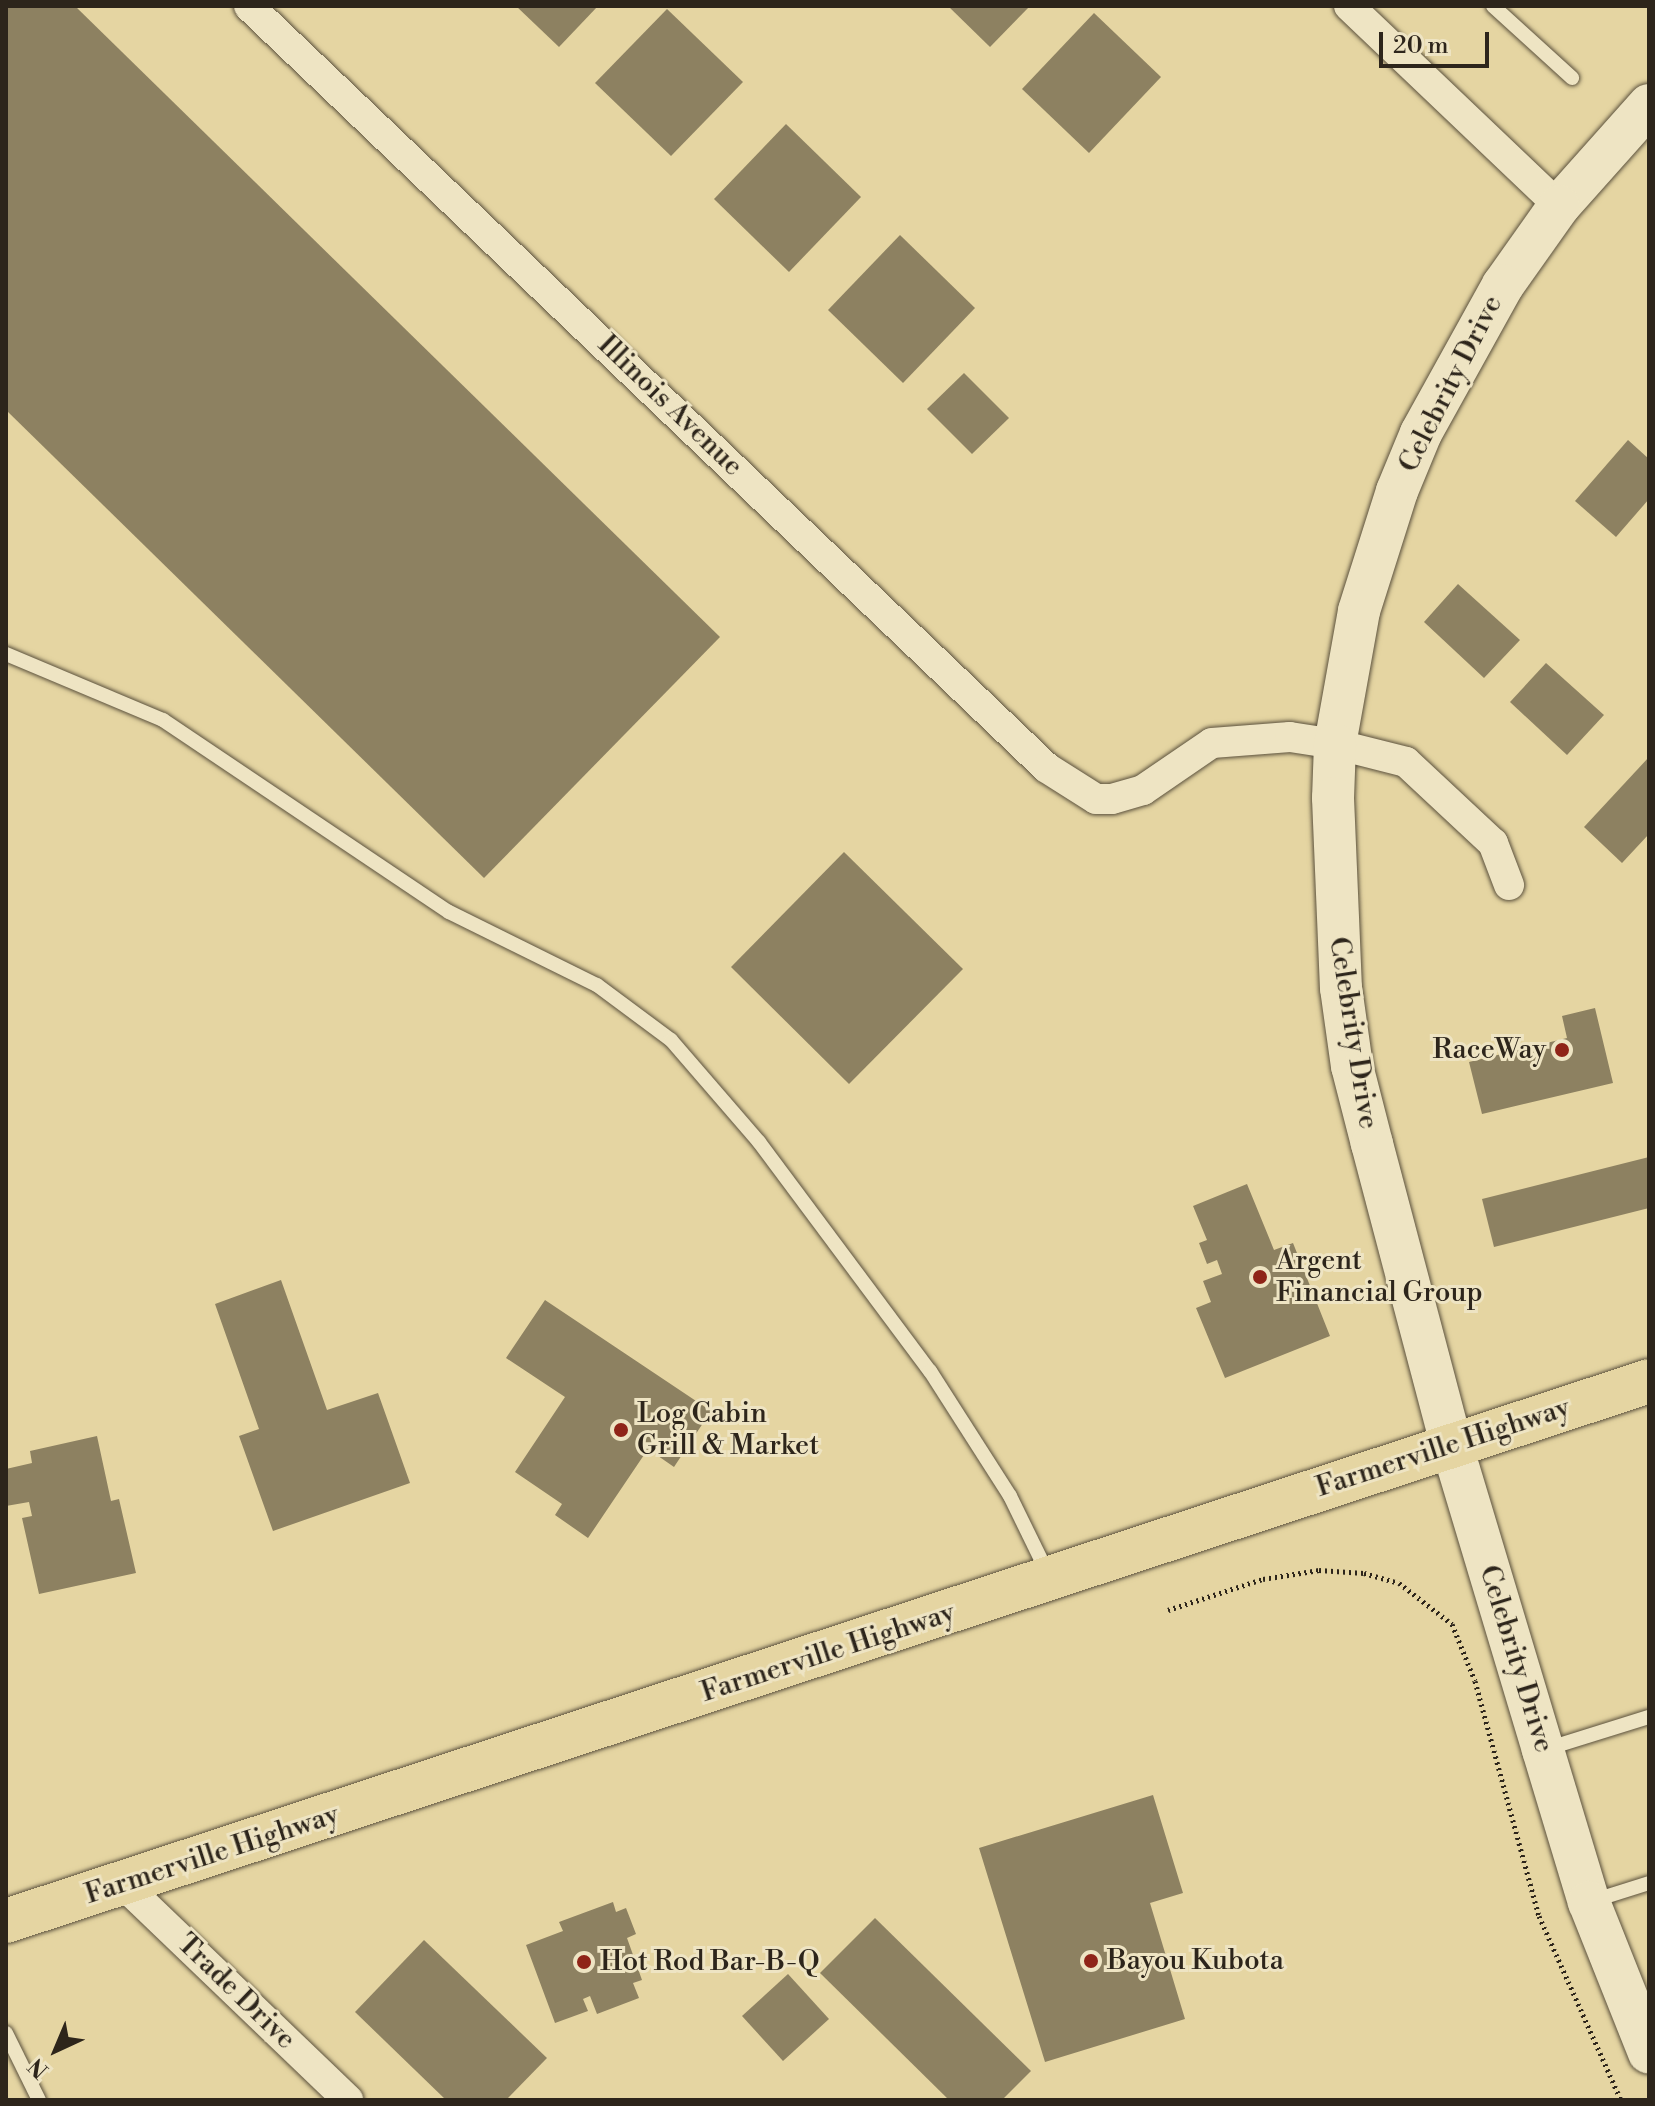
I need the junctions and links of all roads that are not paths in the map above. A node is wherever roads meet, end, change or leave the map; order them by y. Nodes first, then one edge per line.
1 (249, 6) edge
2 (1349, 6) edge
3 (1493, 6) edge
4 (1572, 78) dead end
5 (1649, 105) edge
6 (1559, 206) junction
7 (6, 654) edge
8 (1335, 744) junction
9 (1509, 885) dead end
10 (1649, 1381) edge
11 (1451, 1443) junction
12 (1050, 1580) junction
13 (1649, 1717) edge
14 (1543, 1750) junction
15 (1649, 1883) edge
16 (123, 1884) junction
17 (1589, 1902) junction
18 (6, 1921) edge
19 (6, 2033) edge
20 (1649, 2053) edge
21 (39, 2100) edge
22 (348, 2100) edge

1 - 8 street, Illinois Avenue
2 - 6 street
3 - 4 lane
5 - 6 street, Celebrity Drive
6 - 8 street, Celebrity Drive
7 - 12 lane
8 - 9 street
8 - 11 street, Celebrity Drive
10 - 11 main road, Farmerville Highway
11 - 12 main road, Farmerville Highway
11 - 14 street, Celebrity Drive
12 - 16 main road, Farmerville Highway
13 - 14 lane
14 - 17 street, Celebrity Drive
15 - 17 lane
16 - 18 main road, Farmerville Highway
16 - 22 street, Trade Drive
17 - 20 street, Celebrity Drive
19 - 21 lane

